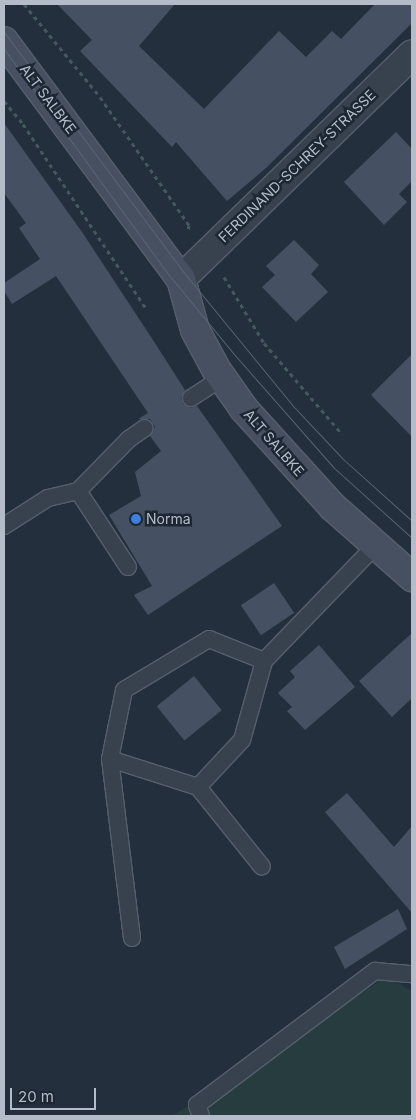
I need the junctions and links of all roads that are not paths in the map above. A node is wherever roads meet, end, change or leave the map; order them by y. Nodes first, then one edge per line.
1 (7, 52) edge
2 (412, 54) edge
3 (181, 279) junction
4 (222, 378) junction
5 (191, 398) dead end
6 (145, 428) dead end
7 (78, 491) junction
8 (4, 526) edge
9 (376, 546) junction
10 (128, 567) dead end
11 (412, 577) edge
12 (264, 660) junction
13 (110, 759) junction
14 (198, 787) junction
15 (262, 867) dead end
16 (132, 938) dead end
17 (412, 974) edge
18 (201, 1116) edge

1 - 3 main road, ALT SALBKE
2 - 3 street, FERDINAND-SCHREY-STRASSE
3 - 4 main road, ALT SALBKE
4 - 5 lane
4 - 9 main road, ALT SALBKE
6 - 7 lane
7 - 8 lane
7 - 10 lane
9 - 11 main road, ALT SALBKE
9 - 12 lane
12 - 13 lane
12 - 14 lane
13 - 14 lane
13 - 16 lane
14 - 15 lane
17 - 18 lane

